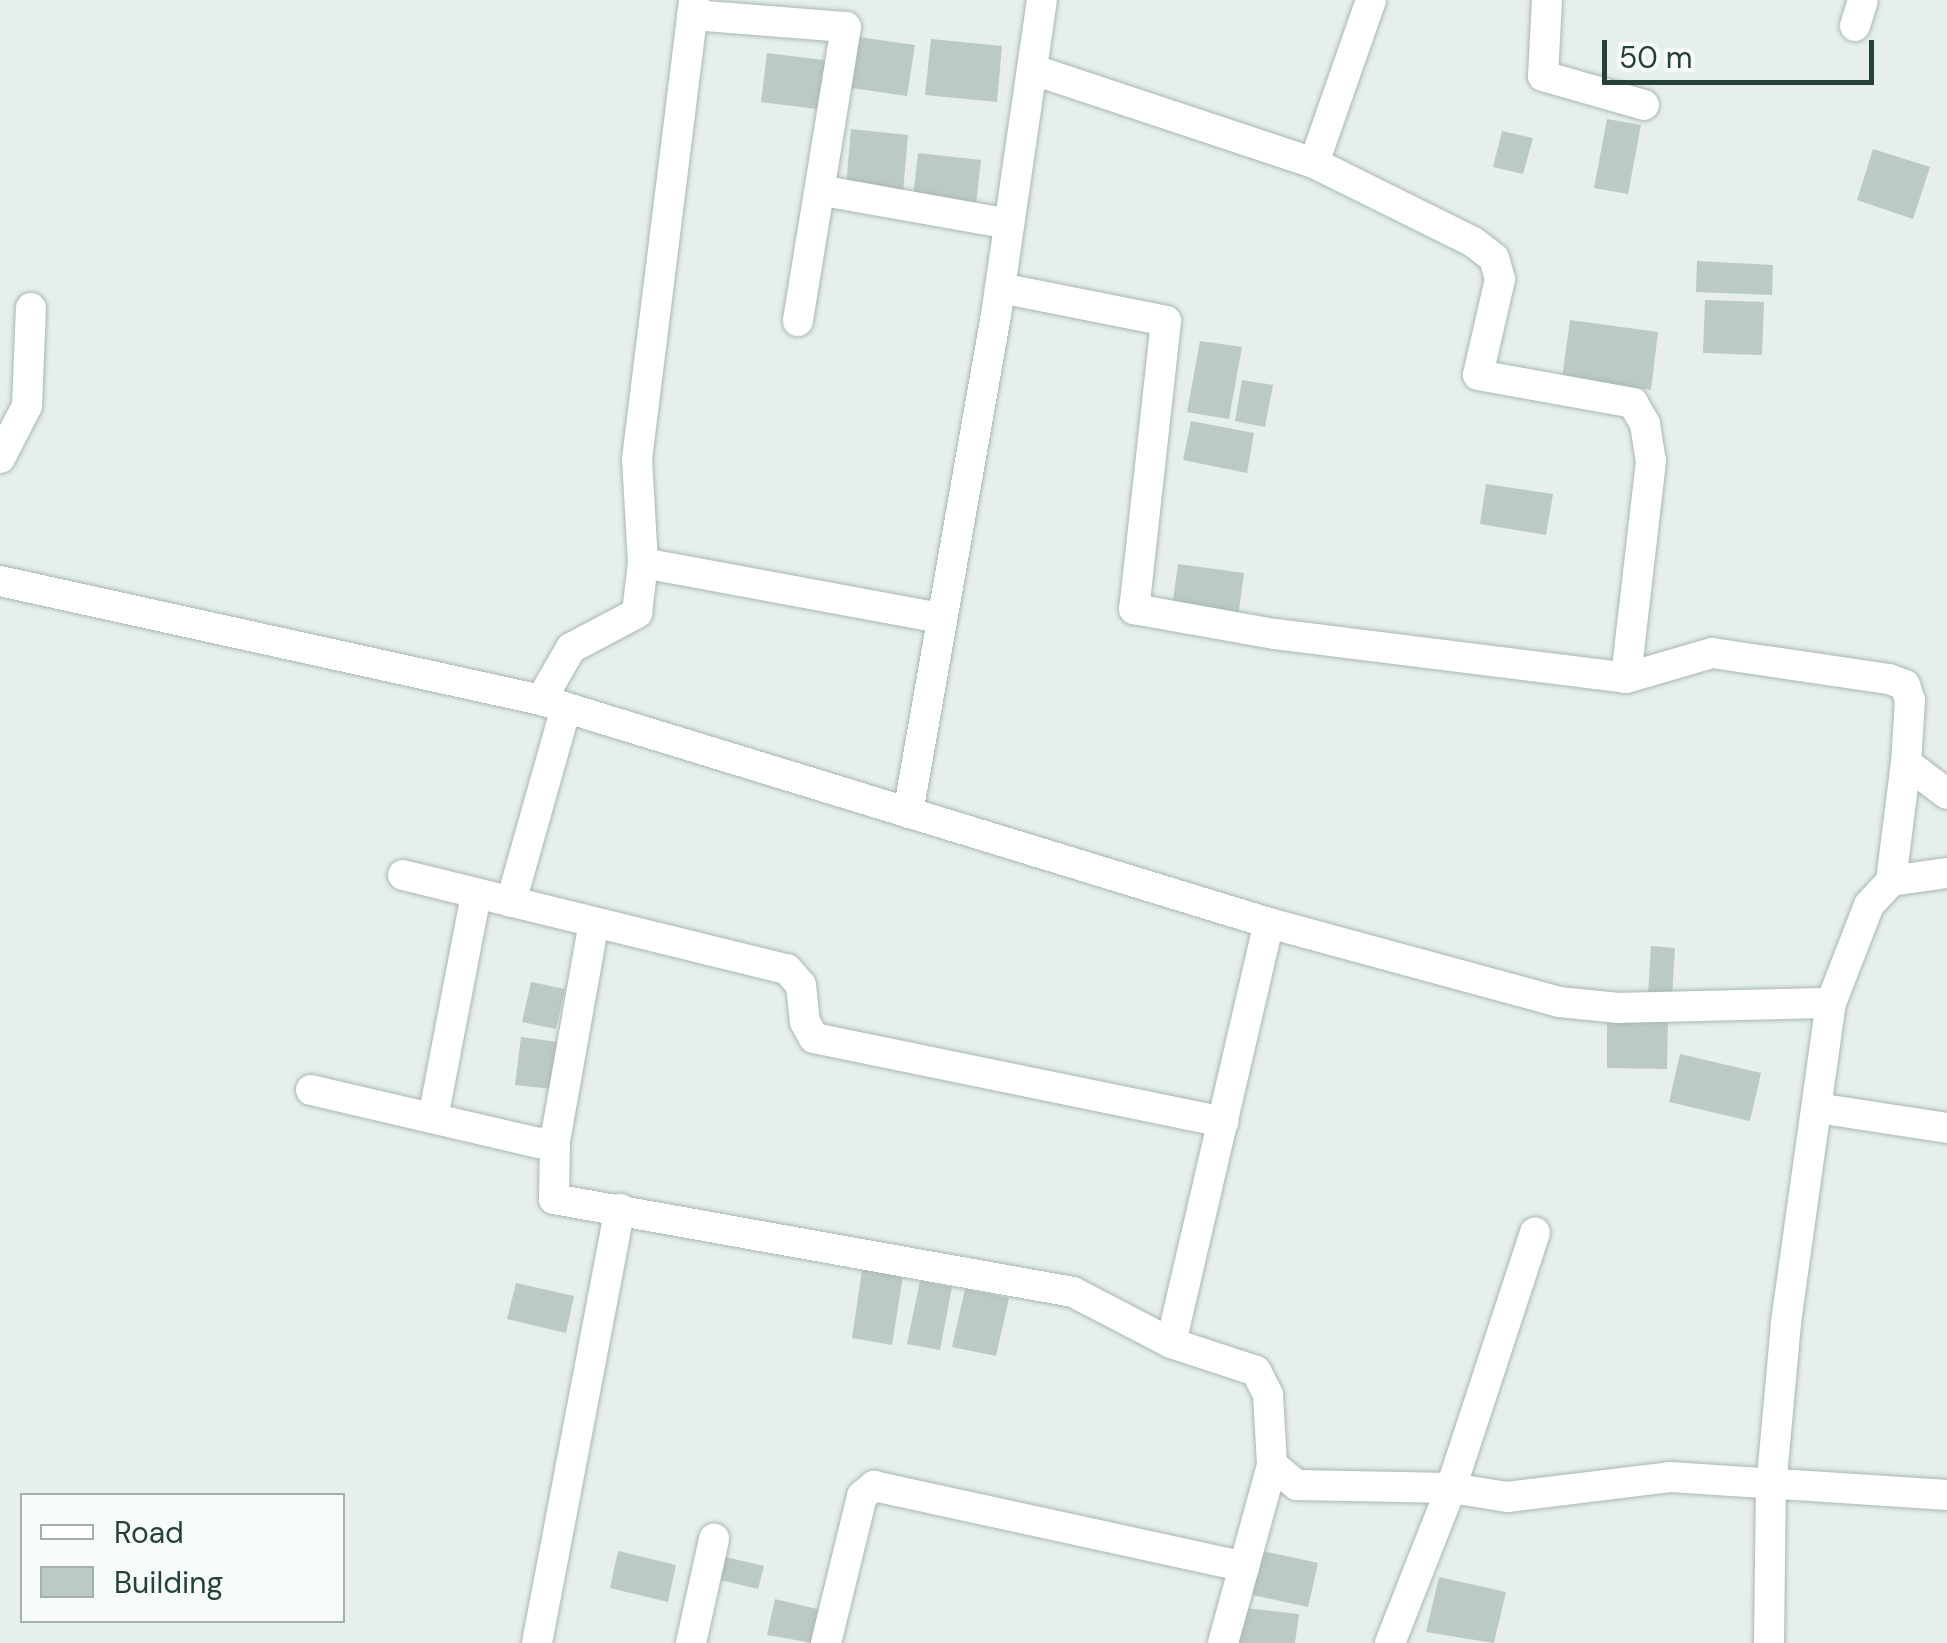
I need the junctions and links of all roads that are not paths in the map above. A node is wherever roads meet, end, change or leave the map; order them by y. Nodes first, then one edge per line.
1 (1042, 0) edge
2 (1370, 0) edge
3 (1547, 0) edge
4 (693, 7) edge
5 (1034, 70) junction
6 (1644, 105) dead end
7 (1314, 163) junction
8 (824, 191) junction
9 (1010, 224) junction
10 (1000, 288) junction
11 (31, 308) dead end
12 (798, 321) dead end
13 (0, 458) edge
14 (642, 563) junction
15 (0, 581) edge
16 (939, 618) junction
17 (1626, 678) junction
18 (553, 704) junction
19 (1906, 763) junction
20 (1947, 794) edge
21 (908, 812) junction
22 (1947, 873) edge
23 (403, 876) dead end
24 (1891, 881) junction
25 (476, 894) junction
26 (511, 902) junction
27 (594, 922) junction
28 (1269, 924) junction
29 (1831, 1003) junction
30 (311, 1090) dead end
31 (1817, 1108) junction
32 (433, 1118) junction
33 (1223, 1122) junction
34 (1947, 1128) edge
35 (556, 1141) junction
36 (620, 1209) junction
37 (1536, 1232) dead end
38 (1171, 1343) junction
39 (1272, 1465) junction
40 (1451, 1488) junction
41 (1771, 1488) junction
42 (1947, 1495) edge
43 (714, 1539) dead end
44 (1244, 1567) junction
45 (537, 1643) edge
46 (691, 1643) edge
47 (826, 1643) edge
48 (1224, 1643) edge
49 (1390, 1643) edge
50 (1770, 1643) edge

1 - 5 street
2 - 7 street
3 - 6 street
4 - 8 street
4 - 14 street
5 - 7 street
5 - 9 street
7 - 17 street
8 - 9 street
8 - 12 street
9 - 10 street
10 - 16 street
10 - 17 street
11 - 13 street
14 - 16 street
14 - 18 street
15 - 18 street
16 - 21 street
17 - 19 street
18 - 21 street
18 - 26 street
19 - 20 street
19 - 24 street
21 - 28 street
22 - 24 street
23 - 25 street
24 - 29 street
25 - 26 street
25 - 32 street
26 - 27 street
27 - 33 street
27 - 35 street
28 - 29 street
28 - 33 street
29 - 31 street
30 - 32 street
31 - 34 street
31 - 41 street
32 - 35 street
33 - 38 street
35 - 36 street
36 - 38 street
36 - 45 street
37 - 40 street
38 - 39 street
39 - 40 street
39 - 44 street
40 - 41 street
40 - 49 street
41 - 42 street
41 - 50 street
43 - 46 street
44 - 47 street
44 - 48 street

